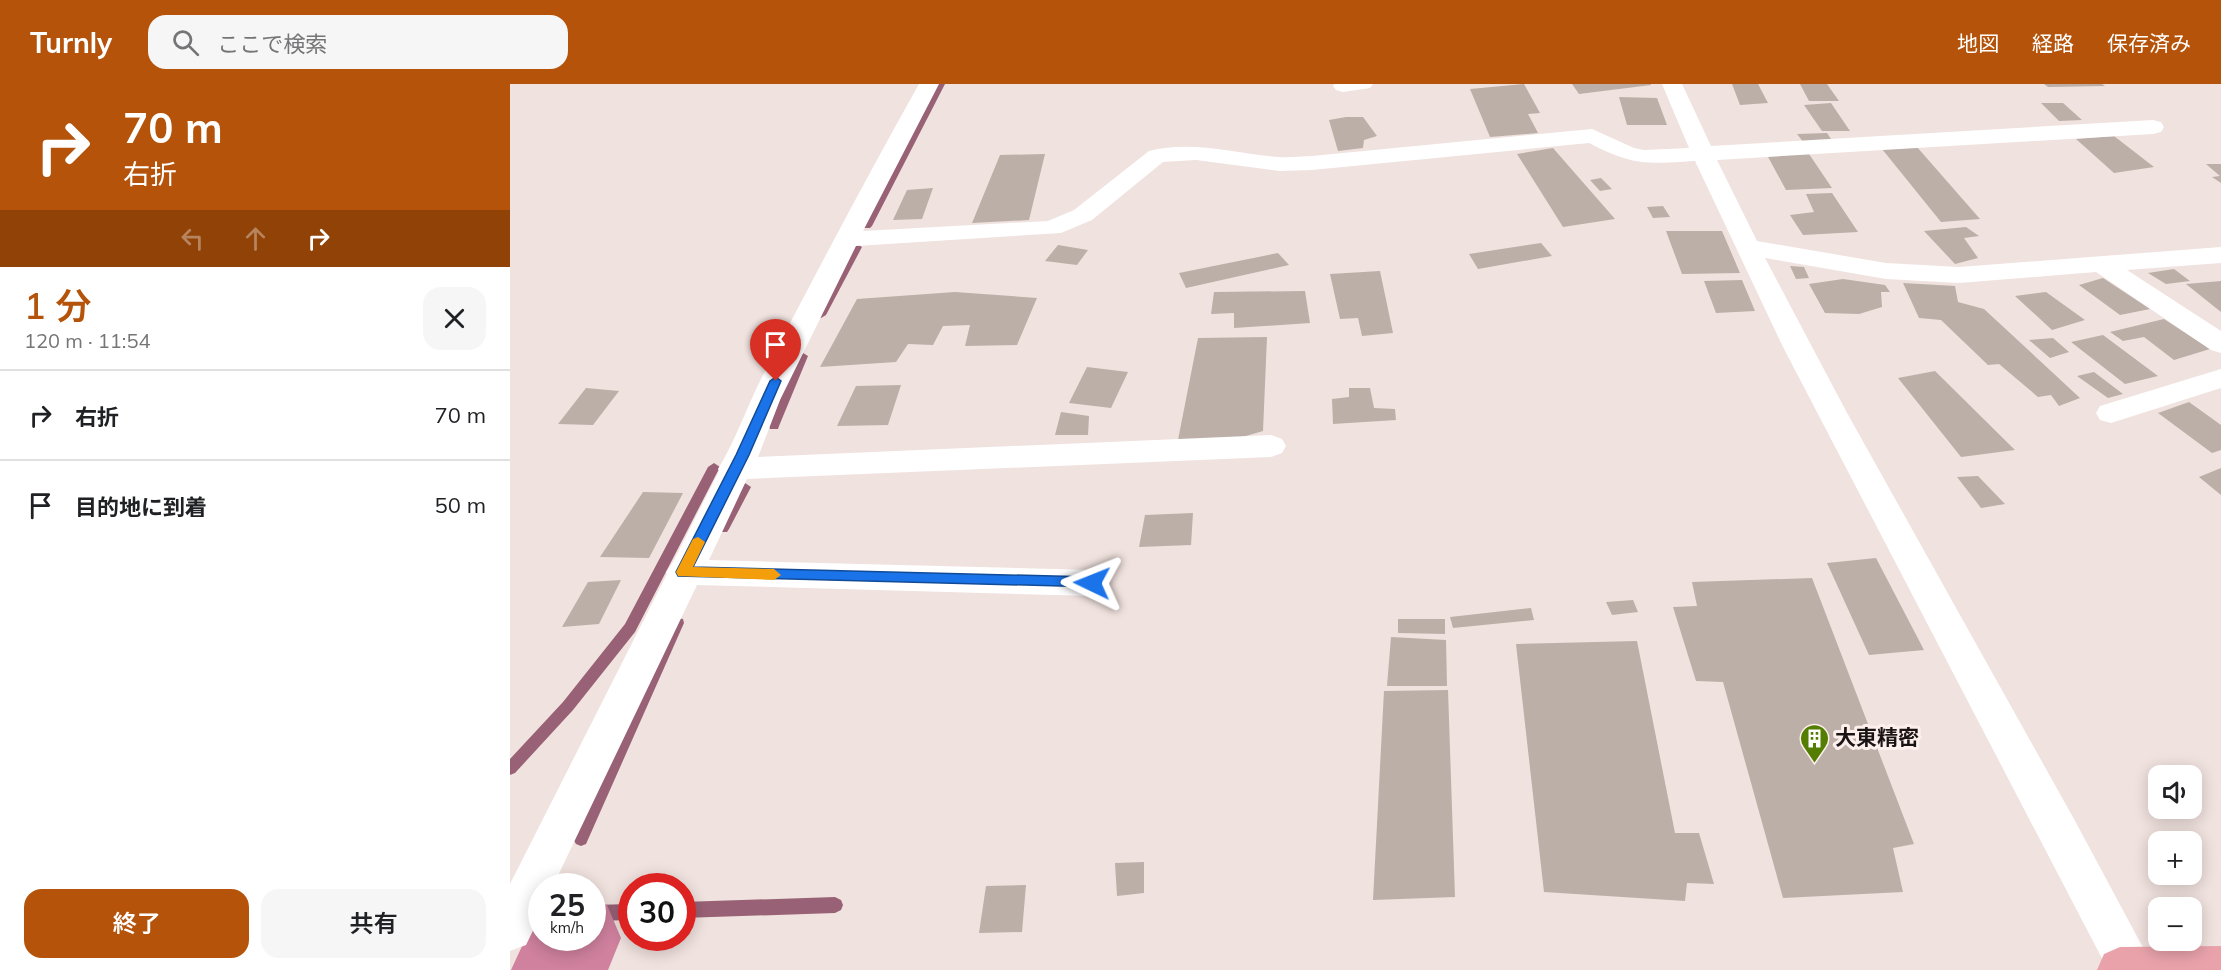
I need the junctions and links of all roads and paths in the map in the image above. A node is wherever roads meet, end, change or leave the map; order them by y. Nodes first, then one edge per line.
1 (929, 84) edge
2 (1672, 84) edge
3 (2153, 127) dead end
4 (1702, 153) junction
5 (847, 239) junction
6 (1747, 247) junction
7 (2221, 255) edge
8 (2102, 265) junction
9 (2221, 344) edge
10 (2221, 378) edge
11 (2111, 413) dead end
12 (1271, 446) dead end
13 (734, 470) junction
14 (683, 572) junction
15 (1092, 583) dead end
16 (510, 930) edge
17 (2221, 968) edge
18 (2120, 970) edge
19 (2132, 970) edge

1 - 5 street
2 - 4 street
3 - 4 street
4 - 5 street
4 - 6 street
5 - 13 street
6 - 8 street
6 - 19 street
7 - 8 street
8 - 9 street
10 - 11 street
12 - 13 street
13 - 14 street
14 - 15 street
14 - 16 street
17 - 19 main road
18 - 19 main road

